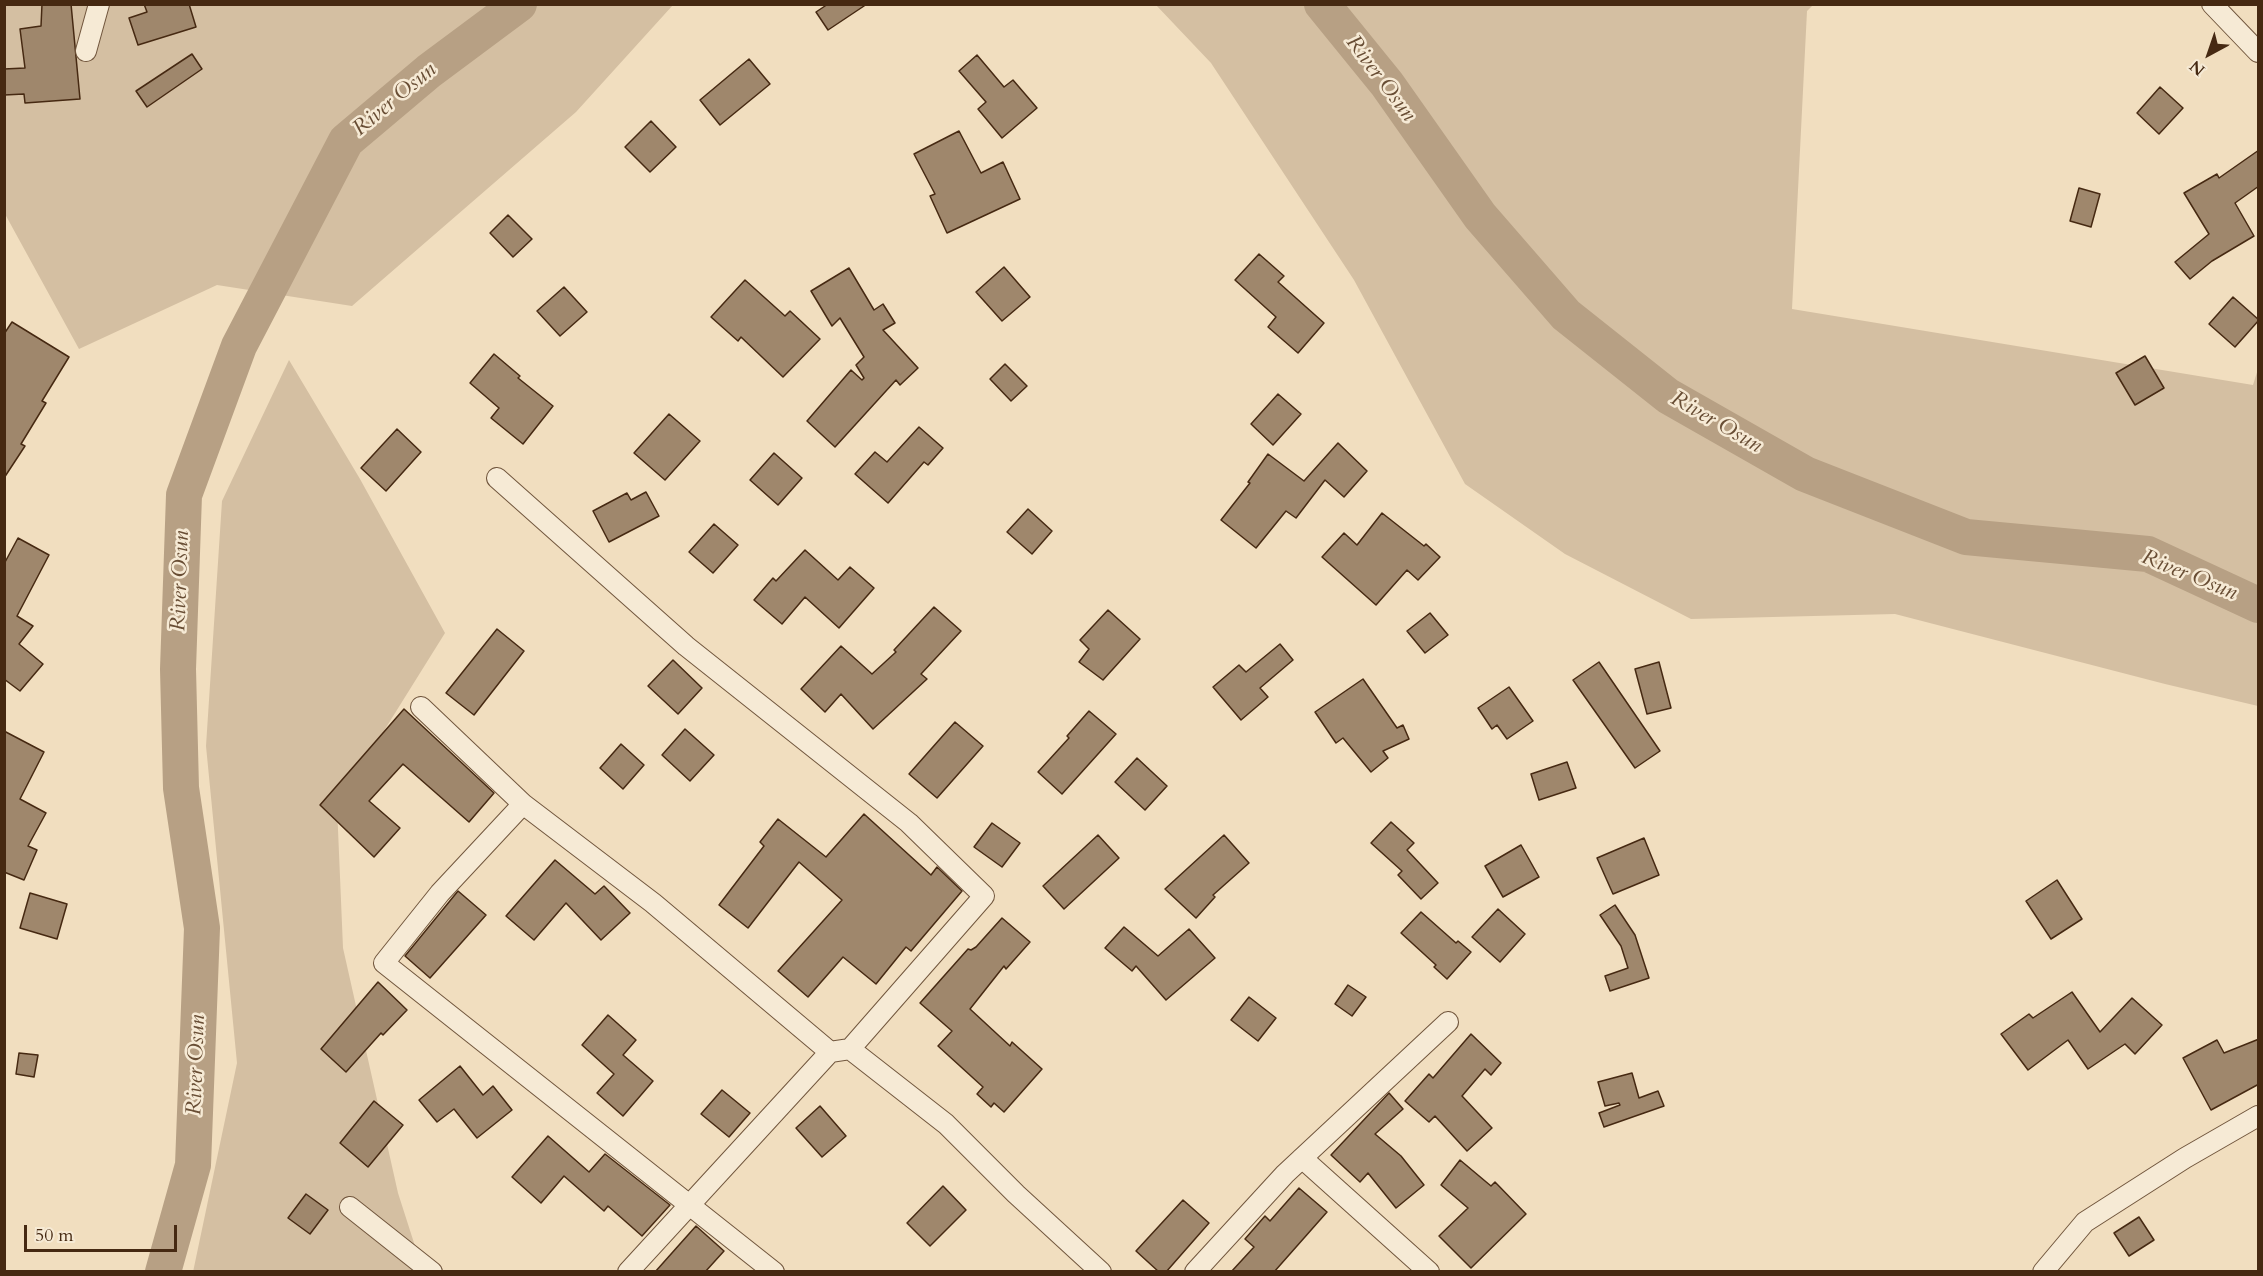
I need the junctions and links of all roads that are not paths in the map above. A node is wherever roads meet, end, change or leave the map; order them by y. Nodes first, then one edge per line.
1 (99, 4) edge
2 (2212, 4) edge
3 (86, 51) dead end
4 (2259, 52) edge
5 (497, 478) dead end
6 (421, 707) dead end
7 (523, 804) junction
8 (1448, 1022) dead end
9 (850, 1049) junction
10 (830, 1052) junction
11 (2259, 1116) edge
12 (1302, 1158) junction
13 (690, 1205) junction
14 (350, 1207) dead end
15 (432, 1272) edge
16 (628, 1272) edge
17 (774, 1272) edge
18 (1101, 1272) edge
19 (1195, 1272) edge
20 (1429, 1272) edge
21 (2043, 1272) edge

1 - 3 street
2 - 4 street
5 - 9 street
6 - 7 street
7 - 10 street
7 - 13 street
8 - 12 street
9 - 10 street
9 - 18 street
10 - 13 street
11 - 21 street
12 - 19 street
12 - 20 street
13 - 16 street
13 - 17 street
14 - 15 street

